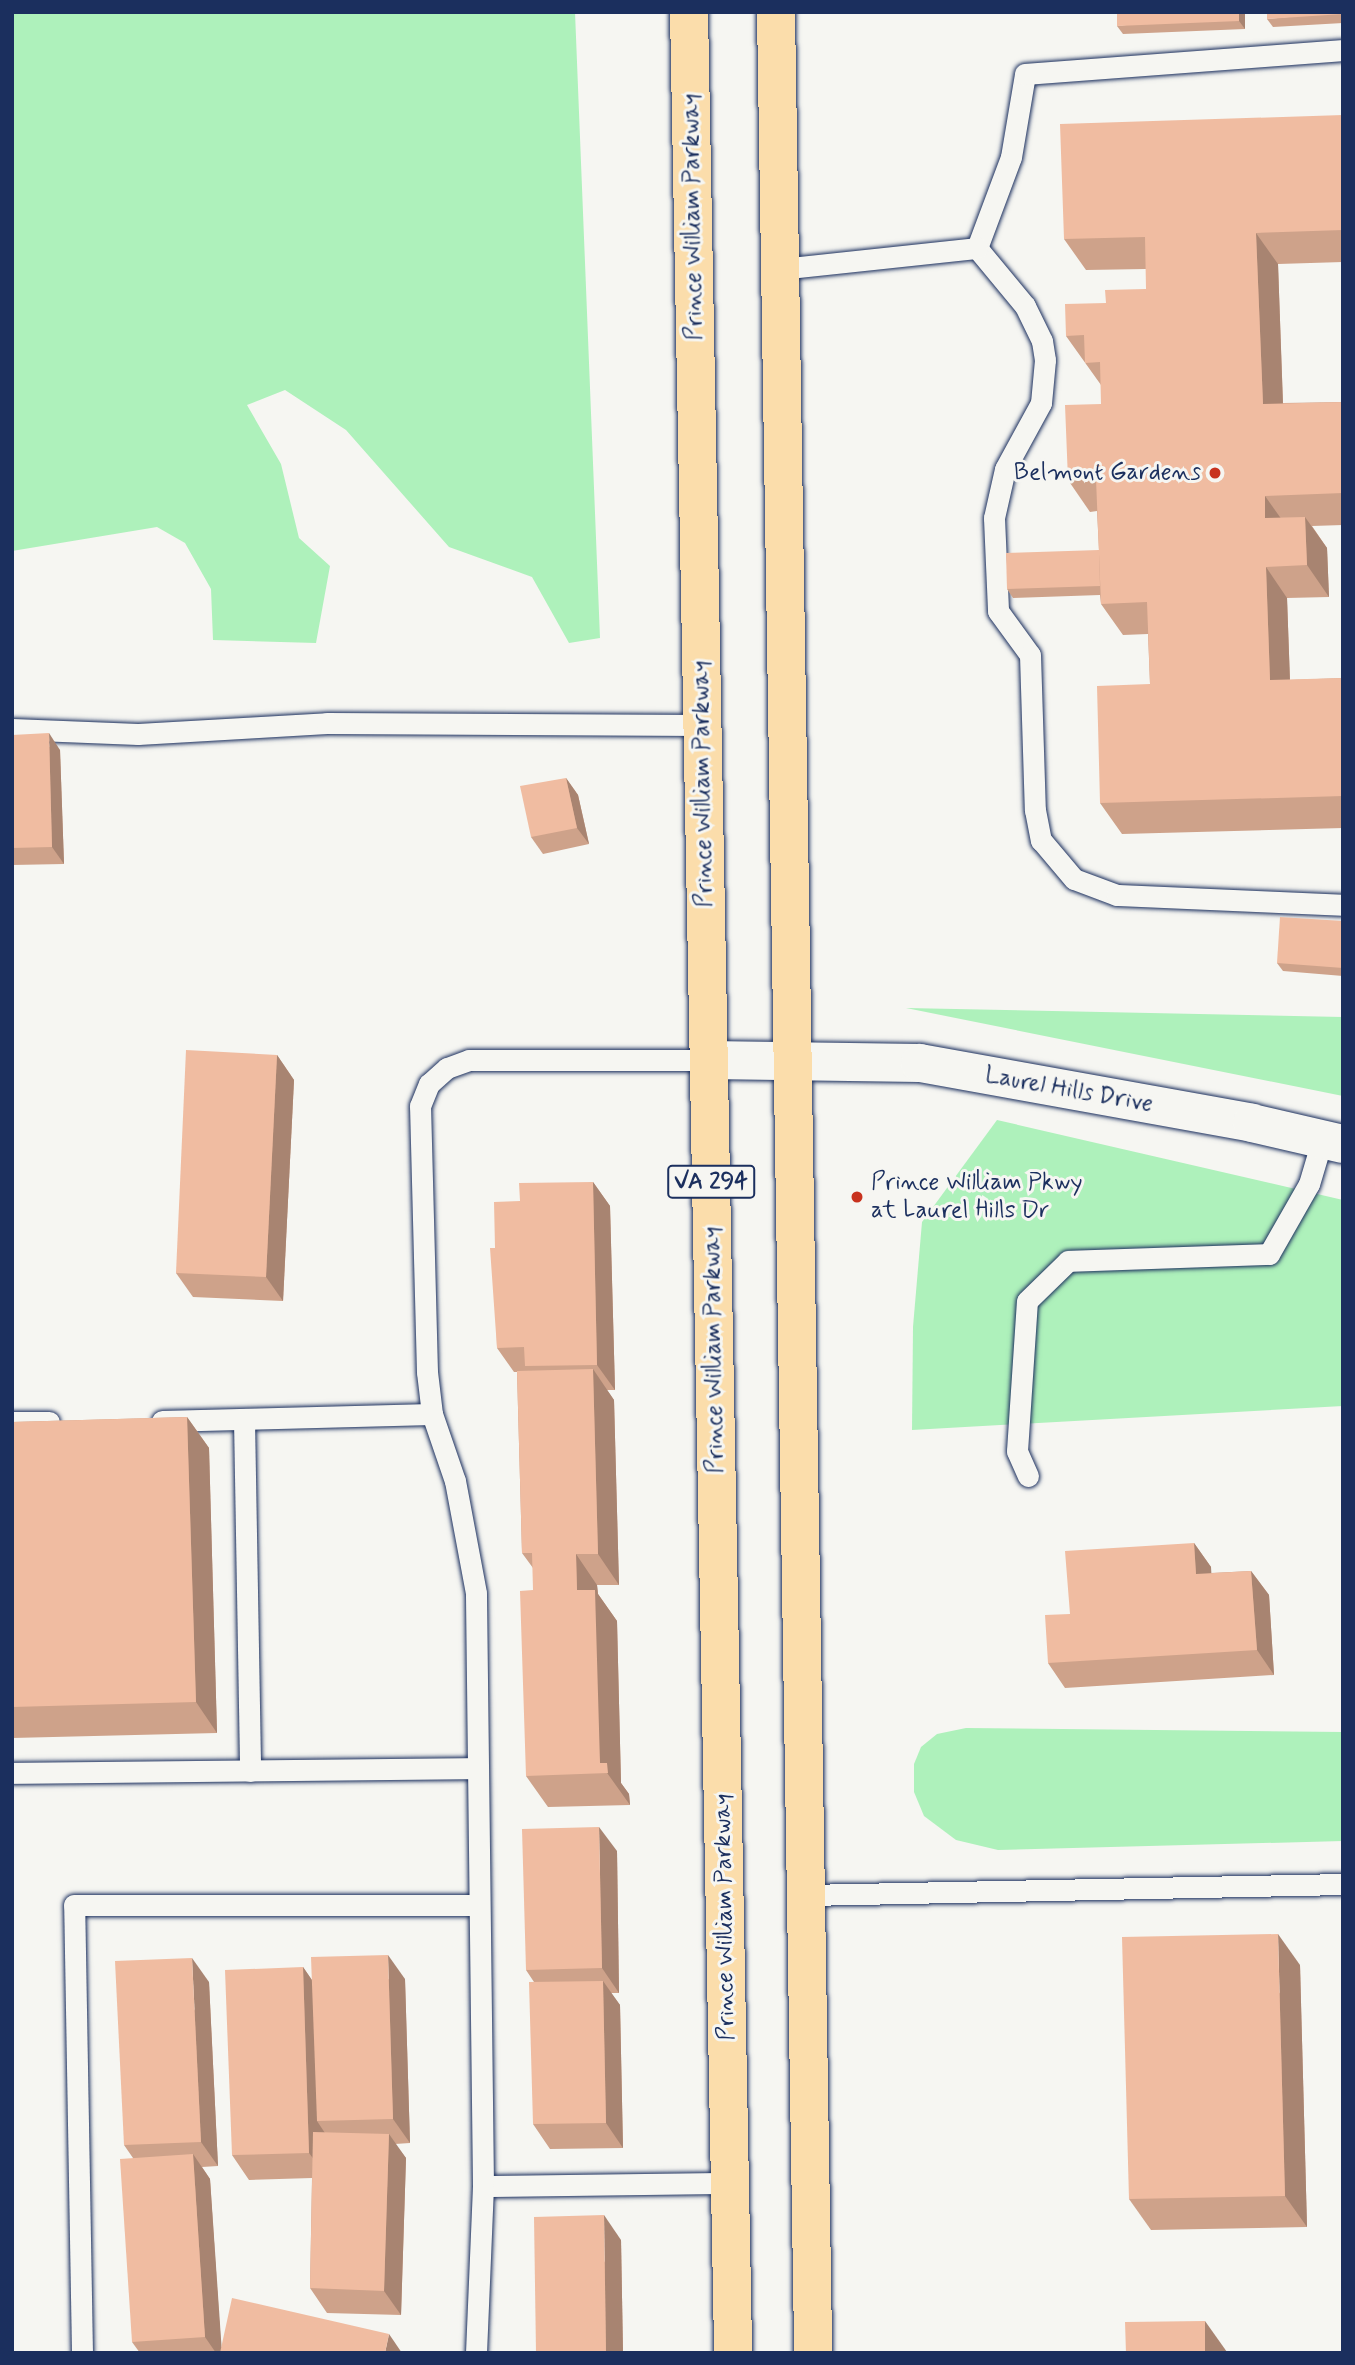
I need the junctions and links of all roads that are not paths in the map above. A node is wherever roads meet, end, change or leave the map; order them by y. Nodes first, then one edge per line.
1 (689, 12) edge
2 (776, 12) edge
3 (1343, 50) edge
4 (977, 248) junction
5 (780, 269) junction
6 (702, 726) junction
7 (12, 729) edge
8 (1343, 905) edge
9 (709, 1060) junction
10 (792, 1061) junction
11 (1332, 1142) edge
12 (432, 1414) junction
13 (244, 1419) junction
14 (144, 1421) edge
15 (12, 1422) edge
16 (65, 1422) edge
17 (1028, 1476) dead end
18 (477, 1768) junction
19 (250, 1771) junction
20 (12, 1773) edge
21 (1343, 1884) edge
22 (806, 1895) junction
23 (477, 1905) junction
24 (729, 2183) junction
25 (483, 2186) junction
26 (82, 2353) edge
27 (476, 2353) edge
28 (733, 2353) edge
29 (813, 2353) edge

1 - 6 highway, Prince William Parkway / VA 294
2 - 5 highway
3 - 4 lane
4 - 5 lane
4 - 8 lane
5 - 10 highway
6 - 7 lane
6 - 9 highway, Prince William Parkway / VA 294
9 - 10 street, Laurel Hills Drive
9 - 12 lane
9 - 24 highway, Prince William Parkway / VA 294
10 - 11 street, Laurel Hills Drive
10 - 22 highway
11 - 17 lane
12 - 13 lane
12 - 18 lane
13 - 14 lane
13 - 19 lane
15 - 16 lane
18 - 19 lane
18 - 23 lane
19 - 20 lane
21 - 22 lane
22 - 29 highway
23 - 25 lane
23 - 26 lane
24 - 25 lane
24 - 28 highway, Prince William Parkway / VA 294
25 - 27 lane

